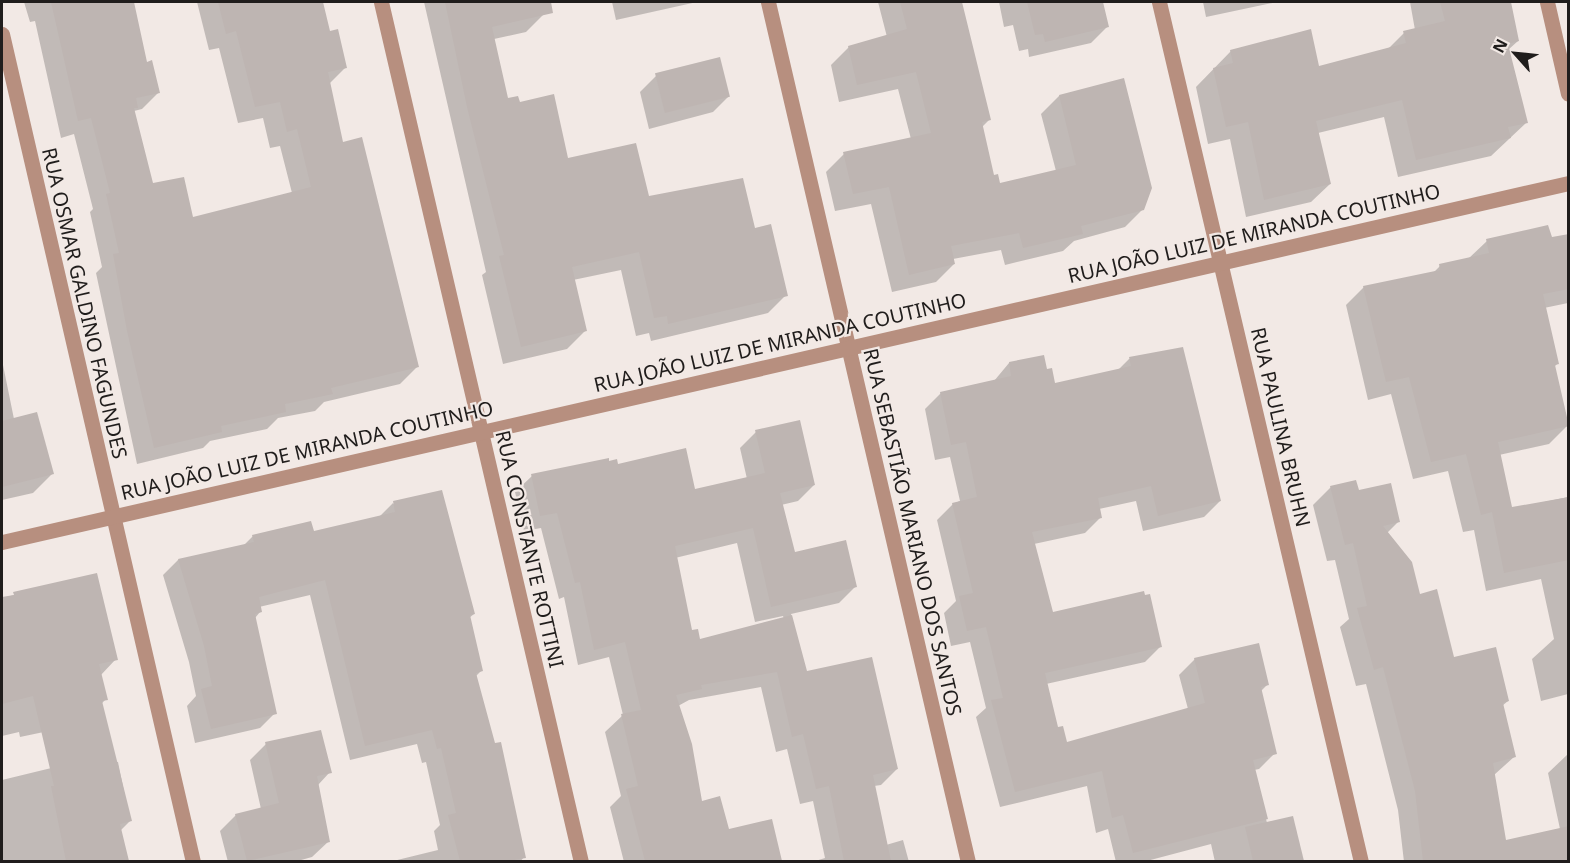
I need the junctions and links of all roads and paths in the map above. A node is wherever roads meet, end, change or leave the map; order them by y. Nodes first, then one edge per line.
1 (381, 2) edge
2 (768, 2) edge
3 (1159, 2) edge
4 (1546, 2) edge
5 (2, 34) edge
6 (1569, 94) edge
7 (1569, 183) edge
8 (1221, 263) junction
9 (849, 347) junction
10 (481, 432) junction
11 (113, 516) junction
12 (2, 542) edge
13 (193, 861) edge
14 (581, 861) edge
15 (968, 861) edge
16 (1361, 861) edge

1 - 10 street, RUA CONSTANTE ROTTINI
2 - 9 street, RUA SEBASTIÃO MARIANO DOS SANTOS
3 - 8 street, RUA PAULINA BRUHN
4 - 6 street
5 - 11 street, RUA OSMAR GALDINO FAGUNDES
7 - 8 street, RUA JOÃO LUIZ DE MIRANDA COUTINHO
8 - 9 street, RUA JOÃO LUIZ DE MIRANDA COUTINHO
8 - 16 street, RUA PAULINA BRUHN
9 - 10 street, RUA JOÃO LUIZ DE MIRANDA COUTINHO
9 - 15 street, RUA SEBASTIÃO MARIANO DOS SANTOS
10 - 11 street, RUA JOÃO LUIZ DE MIRANDA COUTINHO
10 - 14 street, RUA CONSTANTE ROTTINI
11 - 12 street, RUA JOÃO LUIZ DE MIRANDA COUTINHO
11 - 13 street, RUA OSMAR GALDINO FAGUNDES

